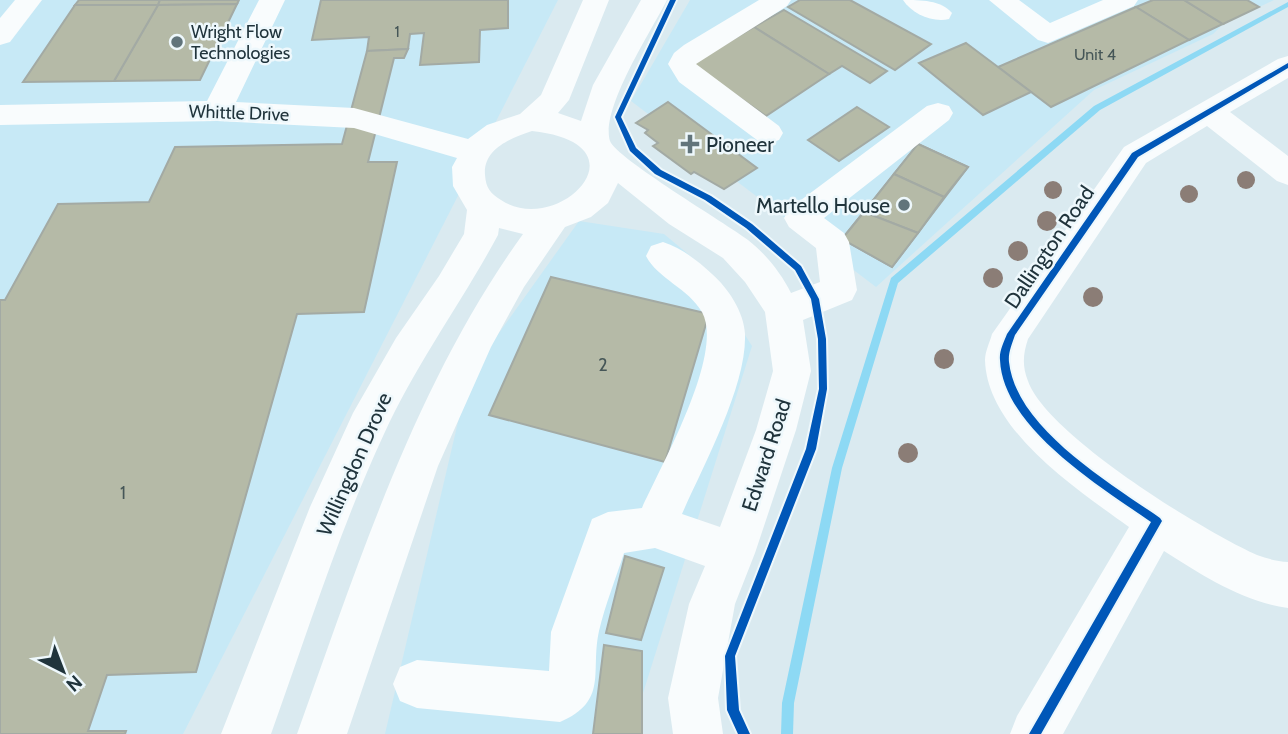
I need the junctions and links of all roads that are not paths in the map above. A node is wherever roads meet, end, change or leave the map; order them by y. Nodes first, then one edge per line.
1 (29, 0) edge
2 (272, 0) edge
3 (596, 0) edge
4 (654, 0) edge
5 (778, 0) edge
6 (1002, 0) edge
7 (1125, 0) edge
8 (0, 36) edge
9 (1288, 65) edge
10 (217, 111) junction
11 (1208, 111) junction
12 (938, 113) dead end
13 (0, 115) edge
14 (531, 121) junction
15 (768, 133) dead end
16 (600, 149) junction
17 (473, 152) junction
18 (1288, 173) edge
19 (484, 207) junction
20 (568, 212) junction
21 (681, 215) junction
22 (663, 257) dead end
23 (783, 312) junction
24 (1157, 521) junction
25 (655, 527) junction
26 (733, 553) junction
27 (1288, 584) edge
28 (417, 684) dead end
29 (246, 734) edge
30 (321, 734) edge
31 (698, 734) edge
32 (1035, 734) edge

1 - 8 street
2 - 10 street
3 - 14 street
4 - 16 street
5 - 15 street
6 - 7 street
9 - 11 street, Dallington Road
10 - 13 street, Whittle Drive
10 - 17 street, Whittle Drive
11 - 18 street
11 - 24 street, Dallington Road
12 - 23 street
14 - 16 street
14 - 17 street
16 - 20 street
16 - 21 street, Edward Road
17 - 19 street
19 - 20 street
19 - 29 street, Willingdon Drove
20 - 21 street, Edward Road
20 - 30 street
21 - 23 street, Edward Road
22 - 25 street
23 - 26 street, Edward Road
24 - 27 street, Dallington Road
24 - 32 street
25 - 26 street
25 - 28 street
26 - 31 street, Edward Road

